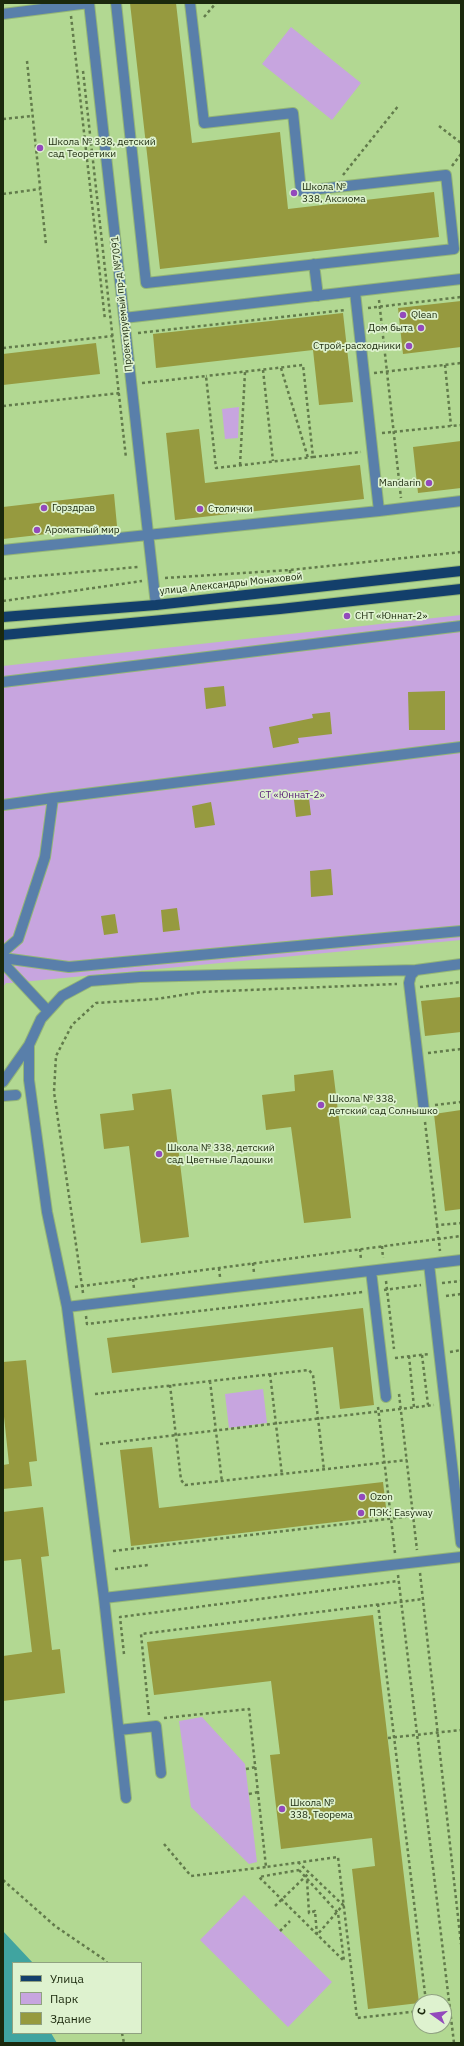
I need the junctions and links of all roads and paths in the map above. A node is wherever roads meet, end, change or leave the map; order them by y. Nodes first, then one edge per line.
1 (89, 3) edge
2 (116, 3) edge
3 (190, 3) edge
4 (70, 6) junction
5 (3, 14) edge
6 (27, 61) dead end
7 (83, 68) dead end
8 (399, 105) dead end
9 (32, 116) junction
10 (3, 119) edge
11 (439, 126) dead end
12 (461, 143) edge
13 (333, 188) junction
14 (40, 189) junction
15 (3, 194) edge
16 (46, 245) dead end
17 (314, 264) junction
18 (461, 280) edge
19 (377, 289) junction
20 (355, 292) junction
21 (318, 296) junction
22 (461, 297) edge
23 (380, 306) junction
24 (357, 309) junction
25 (124, 318) junction
26 (105, 320) dead end
27 (126, 335) junction
28 (112, 336) junction
29 (3, 348) edge
30 (461, 363) edge
31 (445, 365) junction
32 (281, 368) junction
33 (263, 370) junction
34 (387, 371) junction
35 (245, 372) junction
36 (364, 374) junction
37 (206, 376) junction
38 (132, 388) junction
39 (119, 394) junction
40 (3, 406) edge
41 (461, 424) edge
42 (451, 426) junction
43 (394, 432) junction
44 (370, 435) junction
45 (358, 452) dead end
46 (313, 457) junction
47 (308, 458) junction
48 (273, 461) junction
49 (127, 465) dead end
50 (240, 465) junction
51 (461, 501) edge
52 (402, 508) junction
53 (379, 510) junction
54 (148, 536) junction
55 (3, 550) edge
56 (461, 552) edge
57 (138, 559) dead end
58 (138, 567) junction
59 (461, 571) edge
60 (153, 579) junction
61 (3, 580) edge
62 (140, 581) junction
63 (461, 589) edge
64 (3, 601) edge
65 (156, 605) junction
66 (3, 617) edge
67 (461, 626) edge
68 (3, 634) edge
69 (3, 682) edge
70 (461, 747) edge
71 (53, 798) junction
72 (3, 805) edge
73 (461, 930) edge
74 (3, 952) edge
75 (3, 958) edge
76 (3, 964) edge
77 (461, 964) edge
78 (416, 970) junction
79 (401, 984) dead end
80 (48, 1011) junction
81 (29, 1045) junction
82 (461, 1049) edge
83 (427, 1053) dead end
84 (3, 1082) edge
85 (16, 1095) dead end
86 (3, 1096) edge
87 (461, 1102) edge
88 (429, 1108) joint
89 (461, 1236) edge
90 (382, 1246) junction
91 (461, 1260) edge
92 (429, 1264) junction
93 (385, 1269) junction
94 (371, 1271) junction
95 (461, 1281) edge
96 (444, 1283) dead end
97 (421, 1285) dead end
98 (82, 1286) junction
99 (70, 1288) dead end
100 (387, 1289) junction
101 (365, 1292) dead end
102 (461, 1294) edge
103 (446, 1296) dead end
104 (84, 1304) junction
105 (67, 1307) junction
106 (86, 1324) dead end
107 (422, 1355) dead end
108 (409, 1356) dead end
109 (396, 1365) dead end
110 (270, 1374) junction
111 (210, 1381) junction
112 (170, 1386) junction
113 (398, 1387) dead end
114 (95, 1394) dead end
115 (382, 1400) joint
116 (445, 1403) junction
117 (428, 1405) junction
118 (414, 1407) junction
119 (401, 1408) junction
120 (379, 1411) junction
121 (318, 1418) junction
122 (276, 1423) junction
123 (216, 1430) junction
124 (176, 1435) junction
125 (100, 1444) dead end
126 (407, 1460) junction
127 (385, 1463) junction
128 (324, 1470) junction
129 (282, 1475) junction
130 (222, 1482) junction
131 (413, 1516) junction
132 (391, 1518) junction
133 (461, 1544) edge
134 (113, 1551) dead end
135 (461, 1557) edge
136 (418, 1562) junction
137 (396, 1564) junction
138 (148, 1565) dead end
139 (115, 1569) dead end
140 (398, 1581) junction
141 (104, 1598) junction
142 (423, 1599) junction
143 (401, 1602) junction
144 (378, 1604) junction
145 (124, 1662) dead end
146 (157, 1718) dead end
147 (150, 1719) dead end
148 (119, 1730) junction
149 (461, 1730) edge
150 (438, 1733) junction
151 (417, 1735) junction
152 (388, 1738) dead end
153 (394, 1738) junction
154 (256, 1767) junction
155 (246, 1769) dead end
156 (161, 1773) dead end
157 (258, 1792) junction
158 (249, 1794) dead end
159 (126, 1798) dead end
160 (164, 1844) dead end
161 (298, 1862) junction
162 (266, 1867) junction
163 (309, 1873) junction
164 (306, 1878) junction
165 (3, 1880) edge
166 (282, 1900) junction
167 (343, 1905) junction
168 (275, 1906) dead end
169 (338, 1912) junction
170 (290, 1921) dead end
171 (280, 1931) dead end
172 (318, 1935) junction
173 (461, 1944) edge
174 (106, 1962) edge
175 (425, 1994) edge
176 (412, 2012) edge
177 (454, 2043) edge

1 - 4 street
1 - 25 street, Проектируемый пр-д №7091
2 - 17 street
3 - 13 street
4 - 5 street
4 - 26 path
6 - 9 path
7 - 28 path
8 - 13 path
9 - 10 path
9 - 14 path
11 - 12 path
13 - 17 street
14 - 15 path
14 - 16 path
17 - 21 street
18 - 19 street
19 - 20 street
19 - 23 path
20 - 21 street
20 - 24 street
21 - 25 street
22 - 23 path
23 - 24 path
23 - 34 path
24 - 27 path
24 - 36 street
25 - 27 street, Проектируемый пр-д №7091
27 - 28 path
27 - 38 street, Проектируемый пр-д №7091
28 - 29 path
28 - 39 path
30 - 31 path
31 - 34 path
31 - 42 path
32 - 33 path
32 - 46 path
32 - 47 path
33 - 35 path
33 - 48 path
34 - 36 path
34 - 43 path
35 - 37 path
35 - 50 path
36 - 44 street
37 - 38 path
37 - 50 path
38 - 39 path
38 - 54 street, Проектируемый пр-д №7091
39 - 40 path
39 - 49 path
41 - 42 path
42 - 43 path
43 - 44 path
43 - 52 path
44 - 53 street
45 - 46 path
46 - 47 path
47 - 48 path
48 - 50 path
51 - 52 street
52 - 53 street
53 - 54 street
54 - 55 street
54 - 60 street, Проектируемый пр-д №7091
56 - 60 path
57 - 58 path
58 - 61 path
58 - 62 path
59 - 65 main road, улица Александры Монаховой
60 - 62 path
60 - 65 street, Проектируемый пр-д №7091
62 - 64 path
63 - 68 main road
65 - 66 main road, улица Александры Монаховой
67 - 69 street
70 - 71 street
71 - 72 street
71 - 74 street
73 - 75 street
76 - 80 street
77 - 78 street
78 - 80 street
78 - 88 street
79 - 98 path
80 - 81 street
81 - 84 street
81 - 105 street
82 - 83 path
85 - 86 street
87 - 88 path
89 - 90 path
90 - 93 path
90 - 98 path
91 - 92 street
92 - 93 street
92 - 116 street
93 - 94 street
93 - 100 path
94 - 104 street
94 - 115 street
95 - 96 path
97 - 100 path
98 - 99 path
98 - 104 path
100 - 109 path
101 - 106 path
102 - 103 path
104 - 105 street
105 - 141 street
107 - 117 path
108 - 118 path
110 - 111 path
110 - 121 path
110 - 122 path
111 - 112 path
111 - 123 path
112 - 114 path
112 - 124 path
113 - 119 path
115 - 120 path
116 - 117 path
116 - 133 street
117 - 118 path
118 - 119 path
119 - 120 path
119 - 126 path
120 - 121 path
120 - 127 path
121 - 122 path
121 - 128 path
122 - 123 path
122 - 129 path
123 - 124 path
123 - 130 path
124 - 125 path
124 - 130 path
126 - 127 path
126 - 131 path
127 - 128 path
127 - 132 path
128 - 129 path
129 - 130 path
131 - 132 path
131 - 136 path
132 - 134 path
132 - 137 path
135 - 136 street
136 - 137 street
136 - 142 path
137 - 140 path
137 - 141 street
138 - 139 path
140 - 143 path
140 - 145 path
141 - 148 street
142 - 143 path
142 - 150 path
143 - 144 path
143 - 151 path
144 - 147 path
144 - 153 path
146 - 154 path
148 - 156 street
148 - 159 street
149 - 150 path
150 - 151 path
150 - 173 path
151 - 153 path
151 - 177 path
152 - 153 path
153 - 175 path
154 - 155 path
154 - 157 path
157 - 158 path
157 - 162 path
160 - 162 path
161 - 162 path
161 - 163 path
161 - 167 path
163 - 164 path
163 - 167 path
164 - 166 path
164 - 166 path
164 - 169 path
164 - 172 path
165 - 174 path
166 - 168 path
166 - 172 path
167 - 169 path
167 - 176 path
169 - 172 path
169 - 172 path
170 - 171 path

